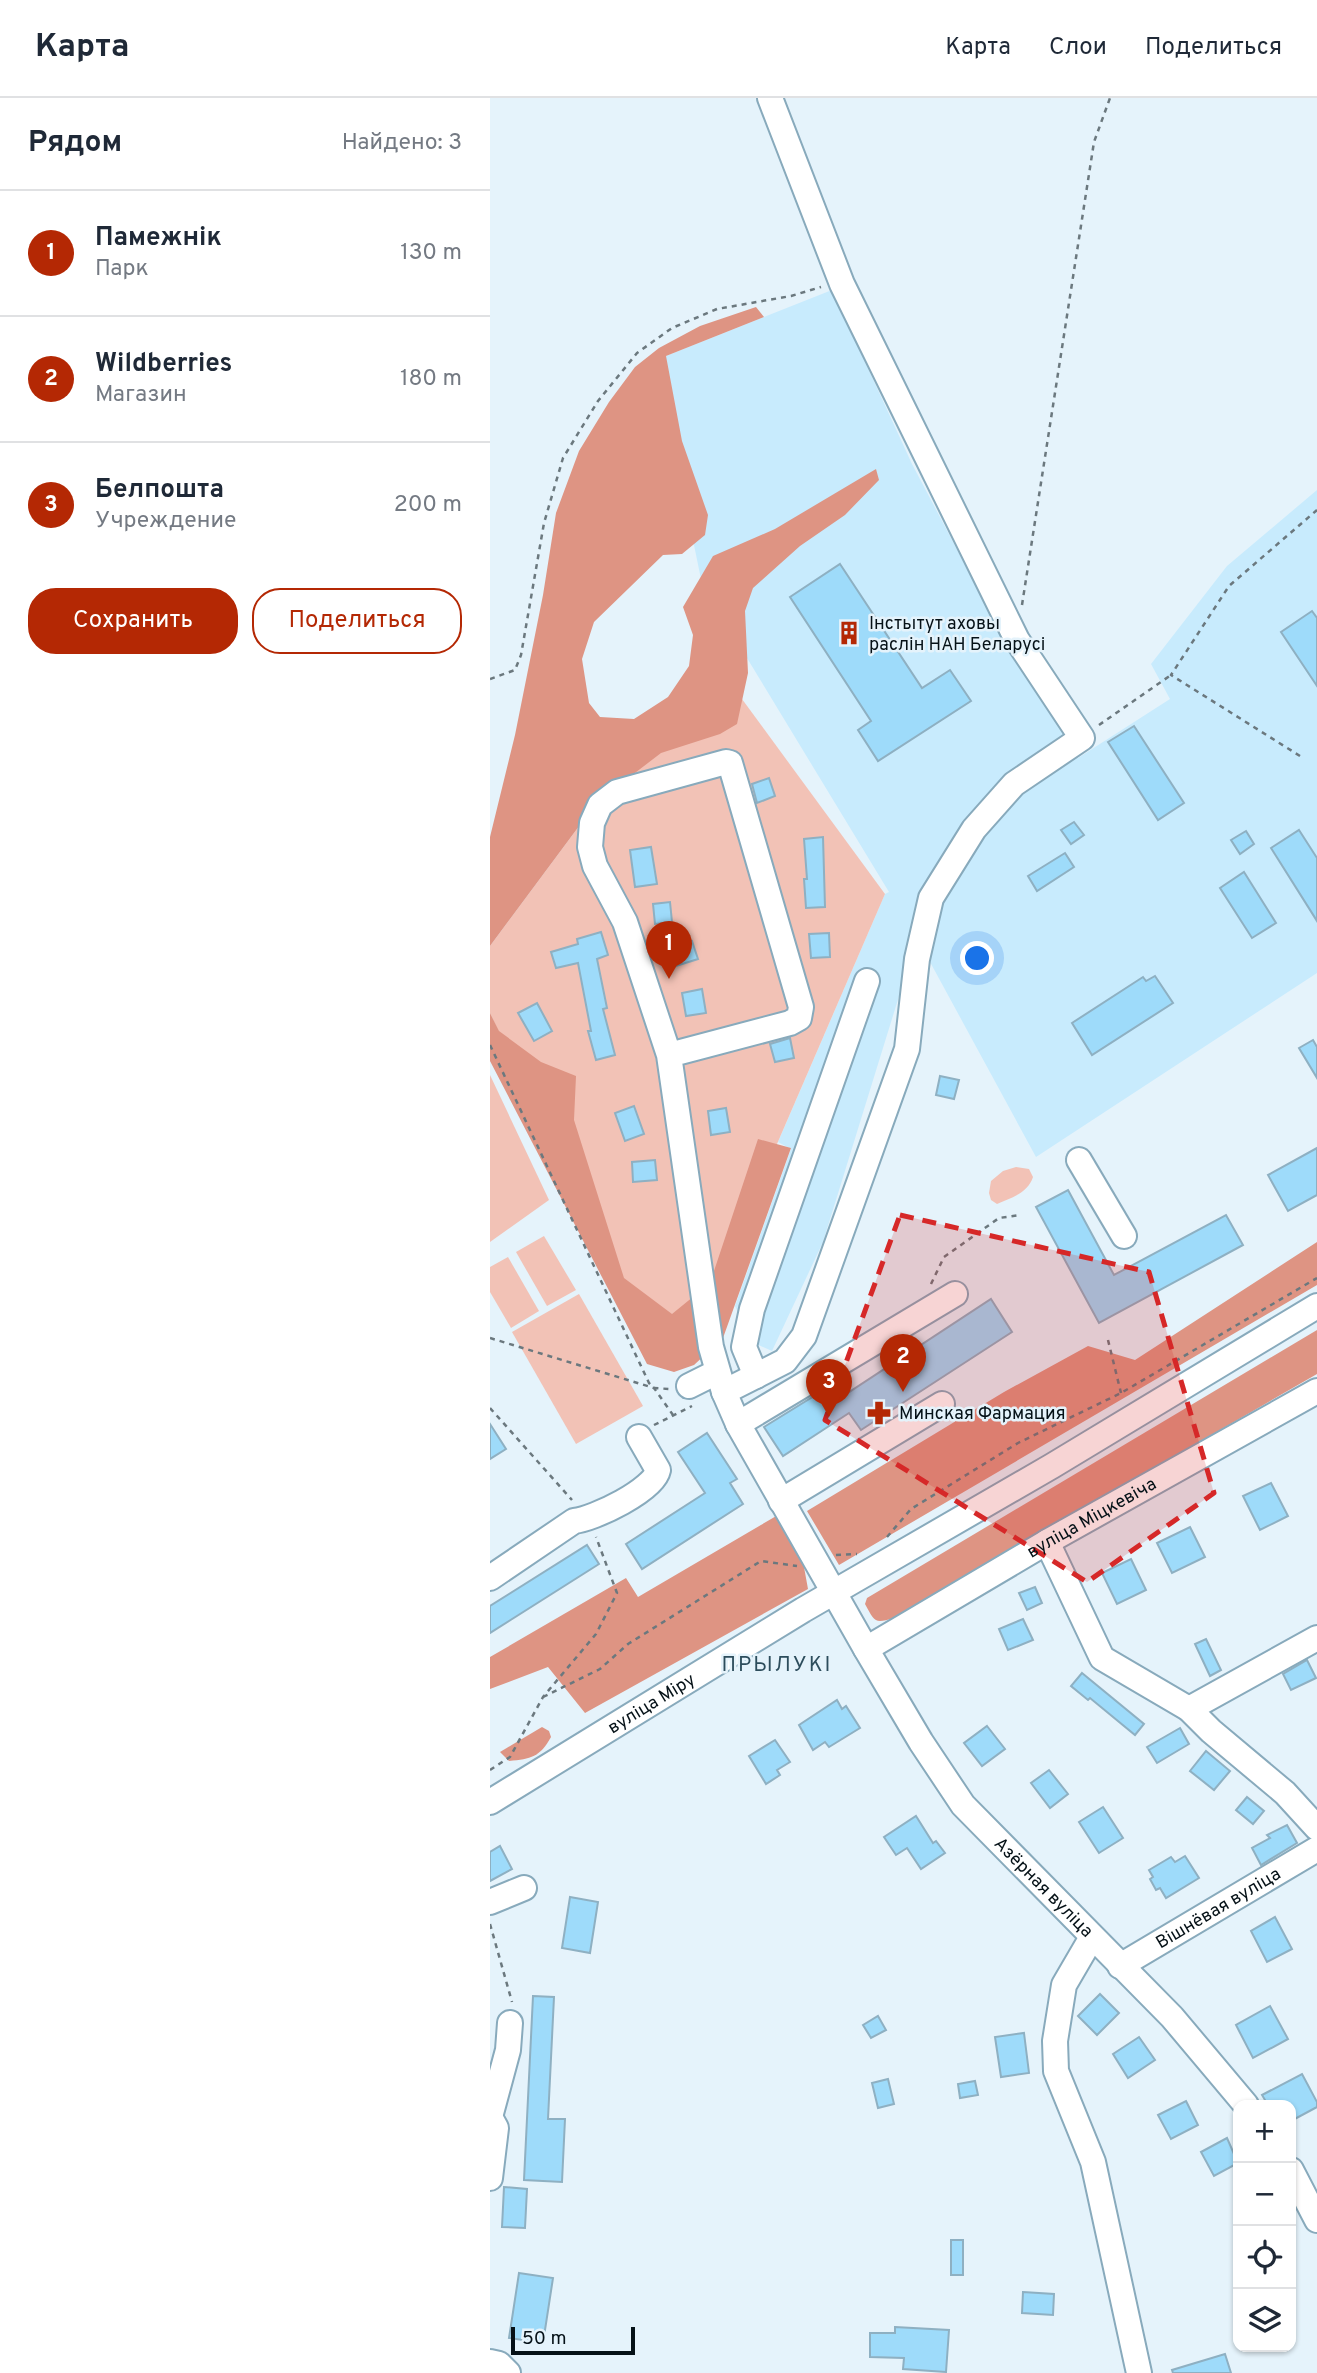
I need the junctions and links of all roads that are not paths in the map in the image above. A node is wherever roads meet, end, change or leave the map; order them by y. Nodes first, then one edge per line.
1 (770, 98) edge
2 (867, 981) dead end
3 (669, 1055) junction
4 (1079, 1160) dead end
5 (1124, 1236) dead end
6 (955, 1294) dead end
7 (1317, 1306) edge
8 (756, 1376) junction
9 (721, 1382) junction
10 (690, 1386) road end
11 (1317, 1391) edge
12 (942, 1404) dead end
13 (738, 1424) junction
14 (639, 1437) road end
15 (781, 1501) junction
16 (1047, 1542) junction
17 (490, 1578) edge
18 (834, 1592) junction
19 (1317, 1638) edge
20 (866, 1649) junction
21 (1189, 1709) junction
22 (490, 1802) edge
23 (1317, 1828) edge
24 (1317, 1849) edge
25 (524, 1888) dead end
26 (490, 1902) edge
27 (1092, 1937) junction
28 (1120, 1966) junction
29 (510, 2023) road end
30 (1242, 2100) edge
31 (490, 2117) edge
32 (490, 2178) edge
33 (1296, 2180) edge
34 (1317, 2220) edge
35 (490, 2362) edge
36 (508, 2373) edge
37 (1139, 2373) edge

1 - 8 street
2 - 8 street
3 - 3 street, Азёрная вуліца
3 - 9 street, Азёрная вуліца
4 - 5 street
6 - 13 street
7 - 18 street, вуліца Міру
8 - 9 street
9 - 10 street
9 - 13 street, Азёрная вуліца
11 - 16 street, вуліца Міцкевіча
12 - 15 street
13 - 15 street, Азёрная вуліца
14 - 17 street
15 - 18 street, Азёрная вуліца
16 - 20 street, вуліца Міцкевіча
16 - 21 street
18 - 20 street, Азёрная вуліца
18 - 22 street, вуліца Міру
19 - 21 street
20 - 27 street, Азёрная вуліца
21 - 23 street
24 - 28 street, Вішнёвая вуліца
25 - 26 street
27 - 28 street, Азёрная вуліца
27 - 37 street
28 - 30 street, Азёрная вуліца
29 - 31 street
31 - 32 street
33 - 34 street
35 - 36 street

